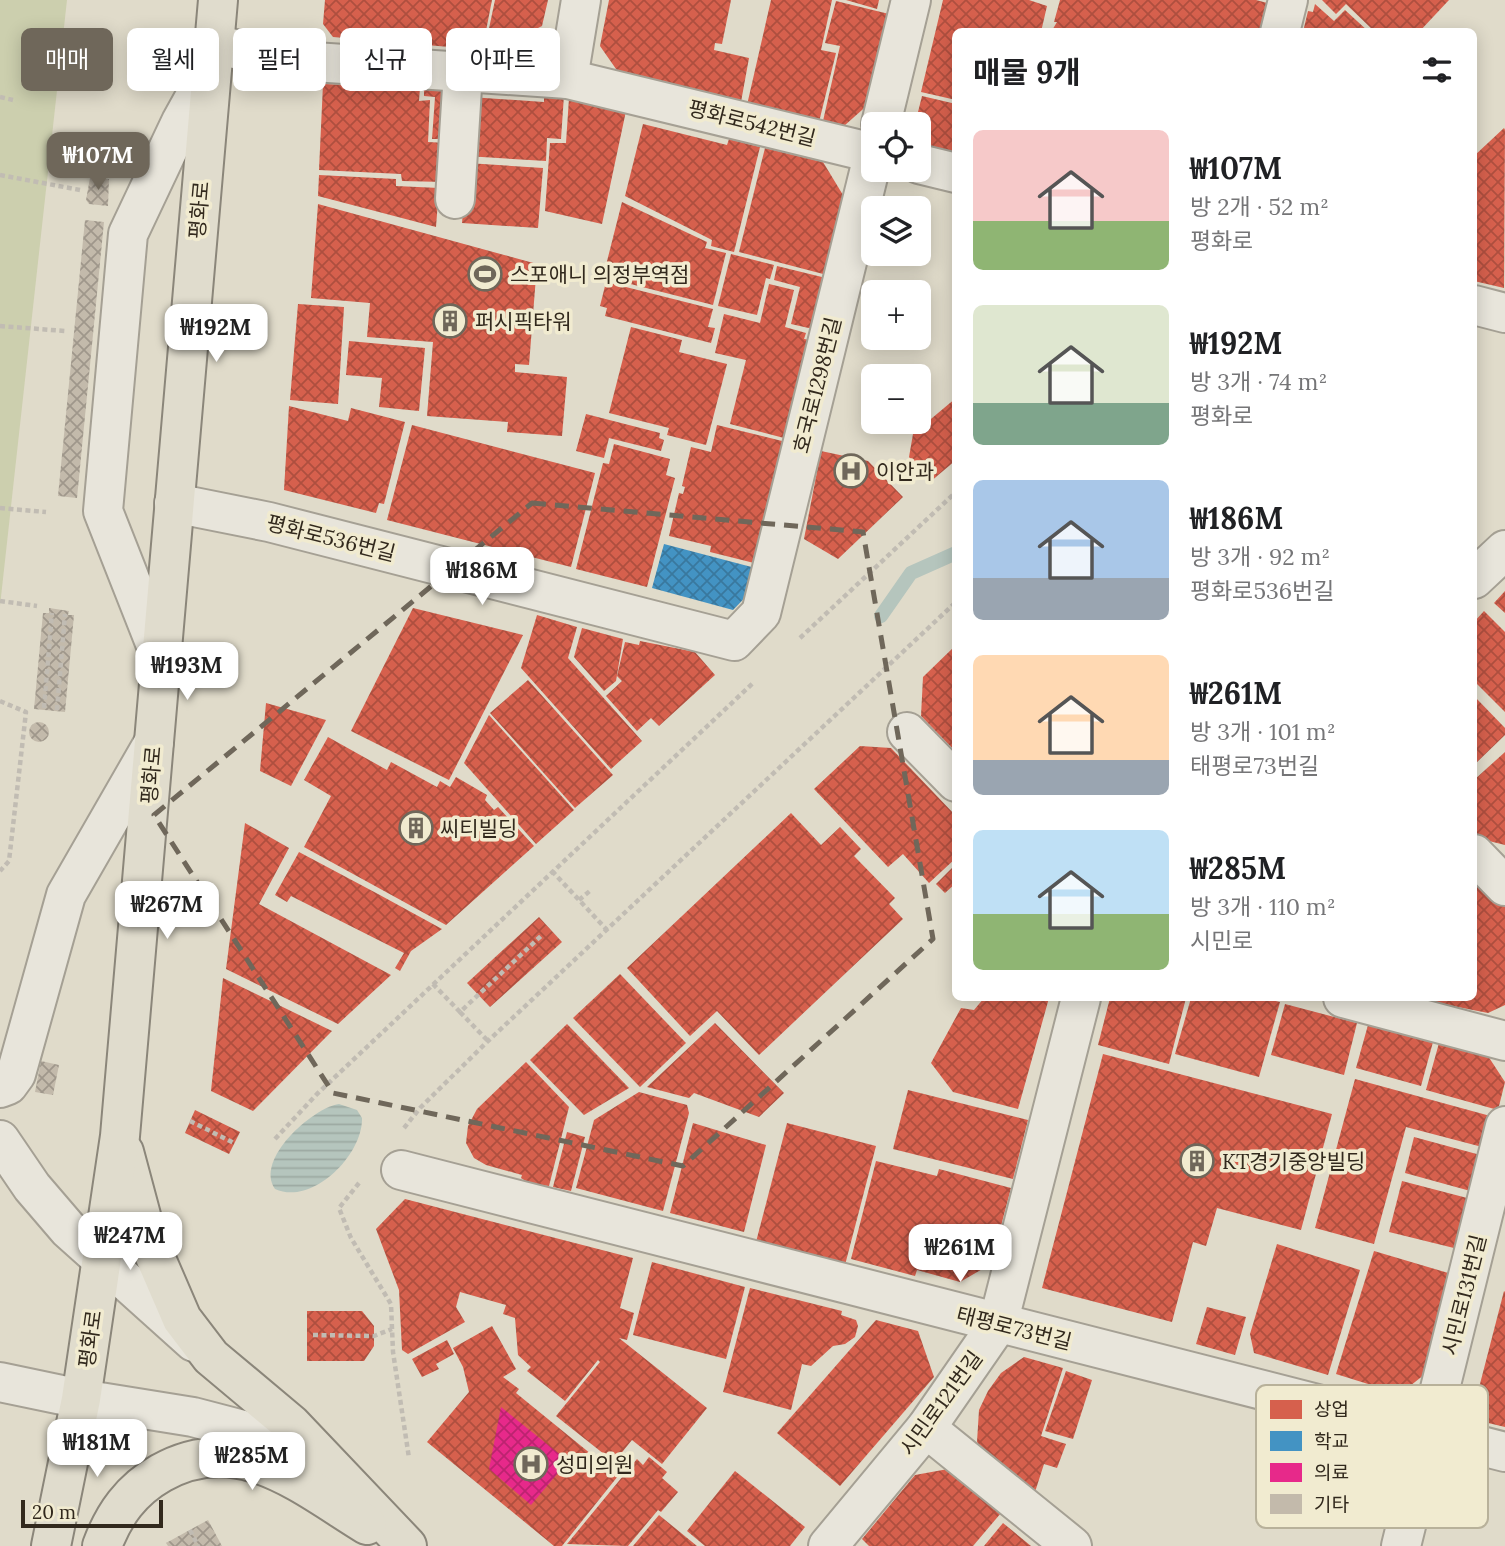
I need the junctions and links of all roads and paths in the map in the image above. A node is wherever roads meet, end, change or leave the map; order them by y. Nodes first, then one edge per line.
1 (218, 0) edge
2 (582, 0) edge
3 (911, 0) edge
4 (1288, 0) edge
5 (215, 28) edge
6 (1281, 28) edge
7 (219, 55) edge
8 (446, 71) edge
9 (560, 78) edge
10 (568, 79) junction
11 (196, 91) edge
12 (210, 91) edge
13 (462, 91) edge
14 (0, 97) edge
15 (13, 100) dead end
16 (884, 112) edge
17 (861, 152) edge
18 (931, 167) edge
19 (952, 172) edge
20 (0, 175) edge
21 (866, 182) edge
22 (80, 190) dead end
23 (455, 199) dead end
24 (1477, 306) edge
25 (1505, 313) edge
26 (0, 326) edge
27 (65, 331) dead end
28 (952, 496) edge
29 (174, 503) junction
30 (0, 508) edge
31 (47, 512) dead end
32 (1505, 550) edge
33 (1477, 576) edge
34 (0, 601) edge
35 (952, 605) edge
36 (37, 606) dead end
37 (52, 613) dead end
38 (761, 613) joint
39 (65, 614) dead end
40 (794, 644) dead end
41 (161, 657) junction
42 (754, 682) dead end
43 (0, 701) edge
44 (44, 708) dead end
45 (57, 710) dead end
46 (908, 732) dead end
47 (154, 742) junction
48 (952, 778) edge
49 (1477, 857) edge
50 (0, 871) edge
51 (552, 871) junction
52 (1505, 886) edge
53 (590, 890) dead end
54 (579, 900) junction
55 (607, 930) junction
56 (542, 935) dead end
57 (433, 984) junction
58 (1080, 1001) edge
59 (1354, 1001) edge
60 (460, 1012) junction
61 (488, 1041) junction
62 (1505, 1041) edge
63 (3, 1088) edge
64 (190, 1121) dead end
65 (1505, 1126) edge
66 (120, 1136) junction
67 (275, 1139) dead end
68 (0, 1140) edge
69 (234, 1143) dead end
70 (398, 1154) joint
71 (363, 1178) dead end
72 (102, 1259) junction
73 (998, 1324) junction
74 (392, 1329) junction
75 (313, 1335) dead end
76 (211, 1357) junction
77 (1, 1384) edge
78 (1442, 1385) edge
79 (1256, 1389) edge
80 (81, 1399) junction
81 (926, 1428) junction
82 (1488, 1448) edge
83 (1505, 1452) edge
84 (409, 1458) dead end
85 (1406, 1528) edge
86 (190, 1530) dead end
87 (51, 1546) edge
88 (102, 1546) edge
89 (198, 1546) edge
90 (405, 1546) edge
91 (828, 1546) edge
92 (1072, 1546) edge
93 (1401, 1546) edge

1 - 5 main road, 평화로
2 - 10 street
3 - 16 street
4 - 6 street
7 - 8 street, 평화로542번길
9 - 10 street, 평화로542번길
10 - 17 street, 평화로542번길
11 - 41 street
12 - 29 main road, 평화로
13 - 23 street
14 - 15 path
18 - 19 street
20 - 22 path
21 - 38 street, 호국로1298번길
24 - 25 street
26 - 27 path
28 - 40 path
29 - 38 street, 평화로536번길
29 - 41 main road, 평화로
30 - 31 path
32 - 33 street
34 - 36 path
35 - 55 path
37 - 44 path
39 - 45 path
41 - 47 main road, 평화로
42 - 51 path
43 - 50 path
46 - 48 street
47 - 63 street
47 - 66 main road, 평화로
49 - 52 street
51 - 54 path
51 - 57 path
53 - 54 path
54 - 55 path
55 - 61 path
56 - 60 path
57 - 60 path
57 - 67 path
58 - 73 street, 시민로121번길
59 - 62 street
60 - 61 path
61 - 70 path
64 - 69 path
65 - 78 street, 시민로131번길
66 - 72 main road, 평화로
66 - 76 main road
68 - 72 street
70 - 73 street, 태평로73번길
71 - 74 path
72 - 76 street
72 - 80 main road, 평화로
73 - 79 street, 태평로73번길
73 - 81 street, 시민로121번길
74 - 75 path
74 - 84 path
76 - 90 main road
77 - 80 street
80 - 87 main road, 평화로
80 - 90 street
81 - 91 street, 시민로121번길
81 - 92 street
82 - 83 street, 태평로73번길
85 - 93 street, 시민로131번길
86 - 89 path
88 - 90 main road

